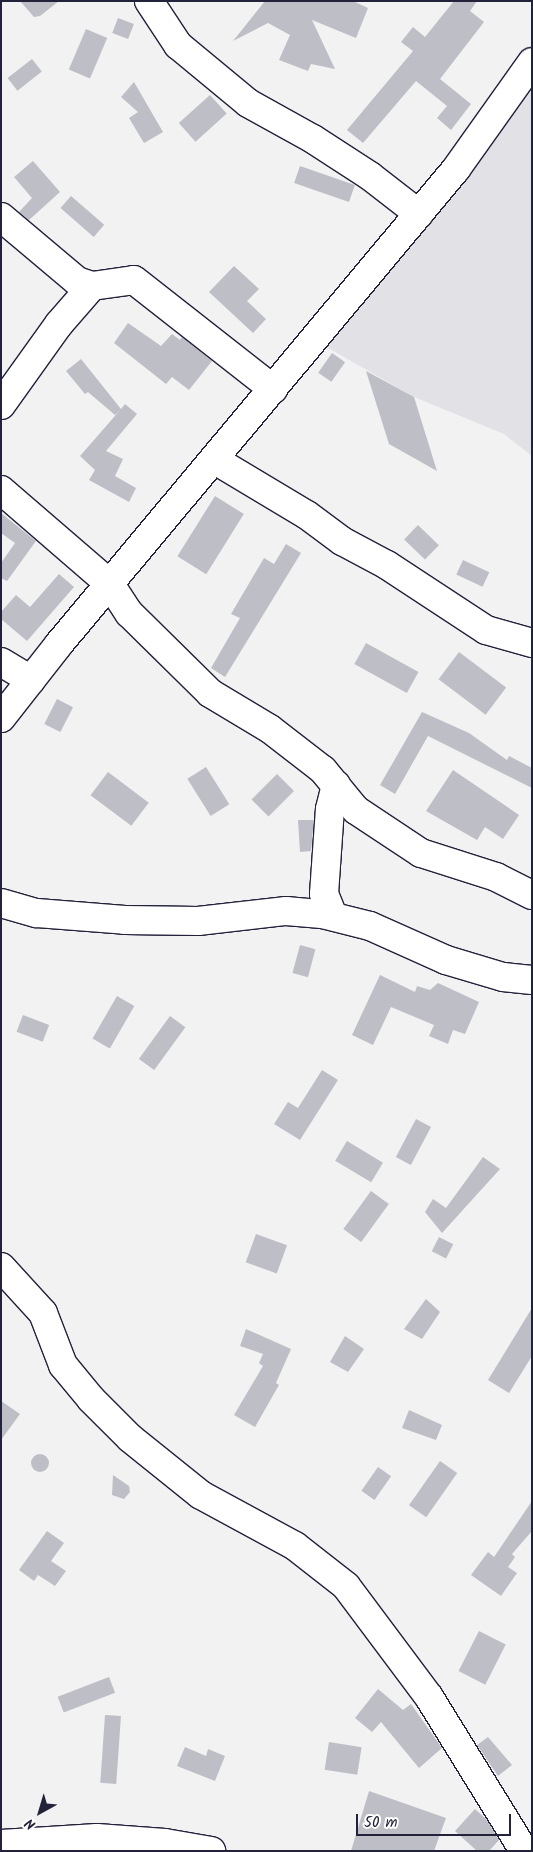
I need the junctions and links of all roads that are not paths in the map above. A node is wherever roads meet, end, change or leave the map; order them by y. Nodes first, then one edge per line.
1 (149, 1) edge
2 (532, 62) edge
3 (419, 214) junction
4 (1, 217) edge
5 (92, 286) junction
6 (273, 389) junction
7 (1, 405) edge
8 (215, 460) junction
9 (1, 490) edge
10 (110, 584) junction
11 (532, 643) edge
12 (1, 662) edge
13 (31, 680) junction
14 (1, 718) edge
15 (336, 786) junction
16 (532, 895) edge
17 (1, 903) edge
18 (332, 916) junction
19 (532, 980) edge
20 (1, 1267) edge
21 (1, 1844) edge
22 (211, 1851) edge
23 (524, 1851) edge

1 - 3 street
2 - 3 street
3 - 6 street
4 - 5 street
5 - 6 street
5 - 7 street
6 - 8 street
8 - 10 street
8 - 11 street
9 - 10 street
10 - 13 street
10 - 15 street
12 - 13 street
13 - 14 street
15 - 16 street
15 - 18 street
17 - 18 street
18 - 19 street
20 - 23 street
21 - 22 street

